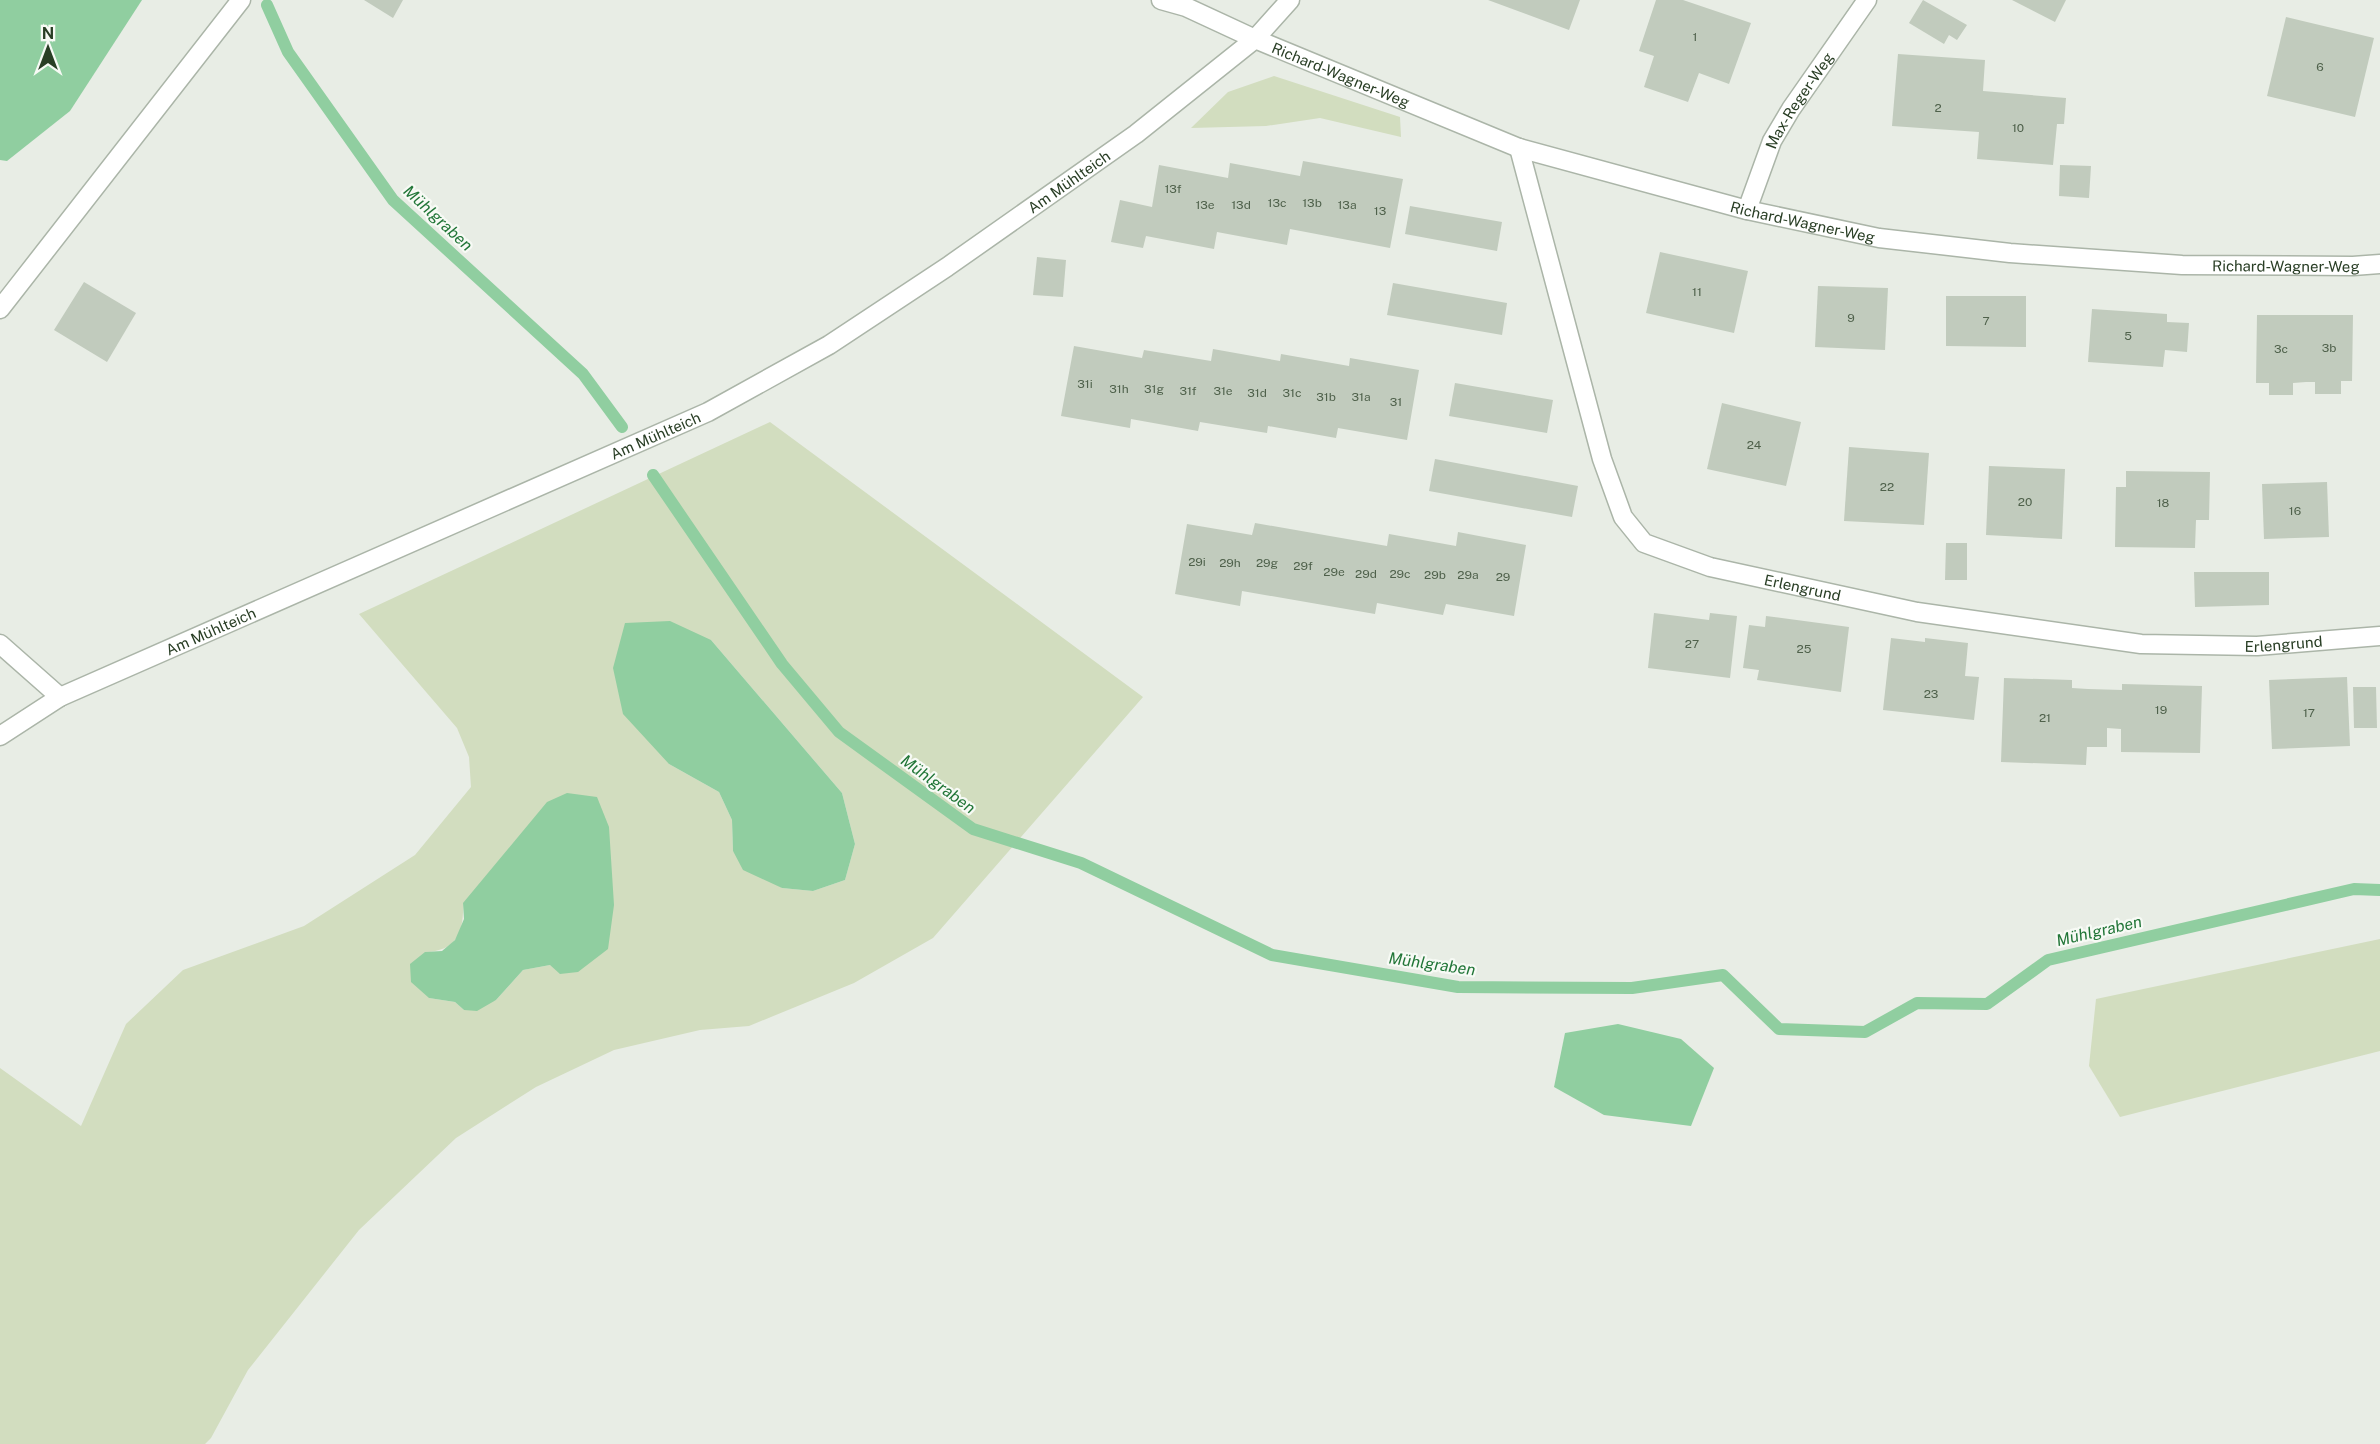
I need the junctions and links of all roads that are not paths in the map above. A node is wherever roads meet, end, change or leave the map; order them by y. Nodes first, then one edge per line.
1 (241, 0) edge
2 (1161, 0) edge
3 (1290, 0) edge
4 (1867, 0) edge
5 (1254, 39) junction
6 (1519, 148) junction
7 (1747, 210) junction
8 (2380, 264) edge
9 (0, 309) edge
10 (2380, 636) edge
11 (0, 644) edge
12 (60, 697) junction
13 (0, 736) edge

1 - 9 street
2 - 5 street, Richard-Wagner-Weg
3 - 5 street, Am Mühlteich
4 - 7 street, Max-Reger-Weg
5 - 6 street, Richard-Wagner-Weg
5 - 12 street, Am Mühlteich
6 - 7 street, Richard-Wagner-Weg
6 - 10 street, Erlengrund
7 - 8 street, Richard-Wagner-Weg
11 - 12 street
12 - 13 street, Am Mühlteich

